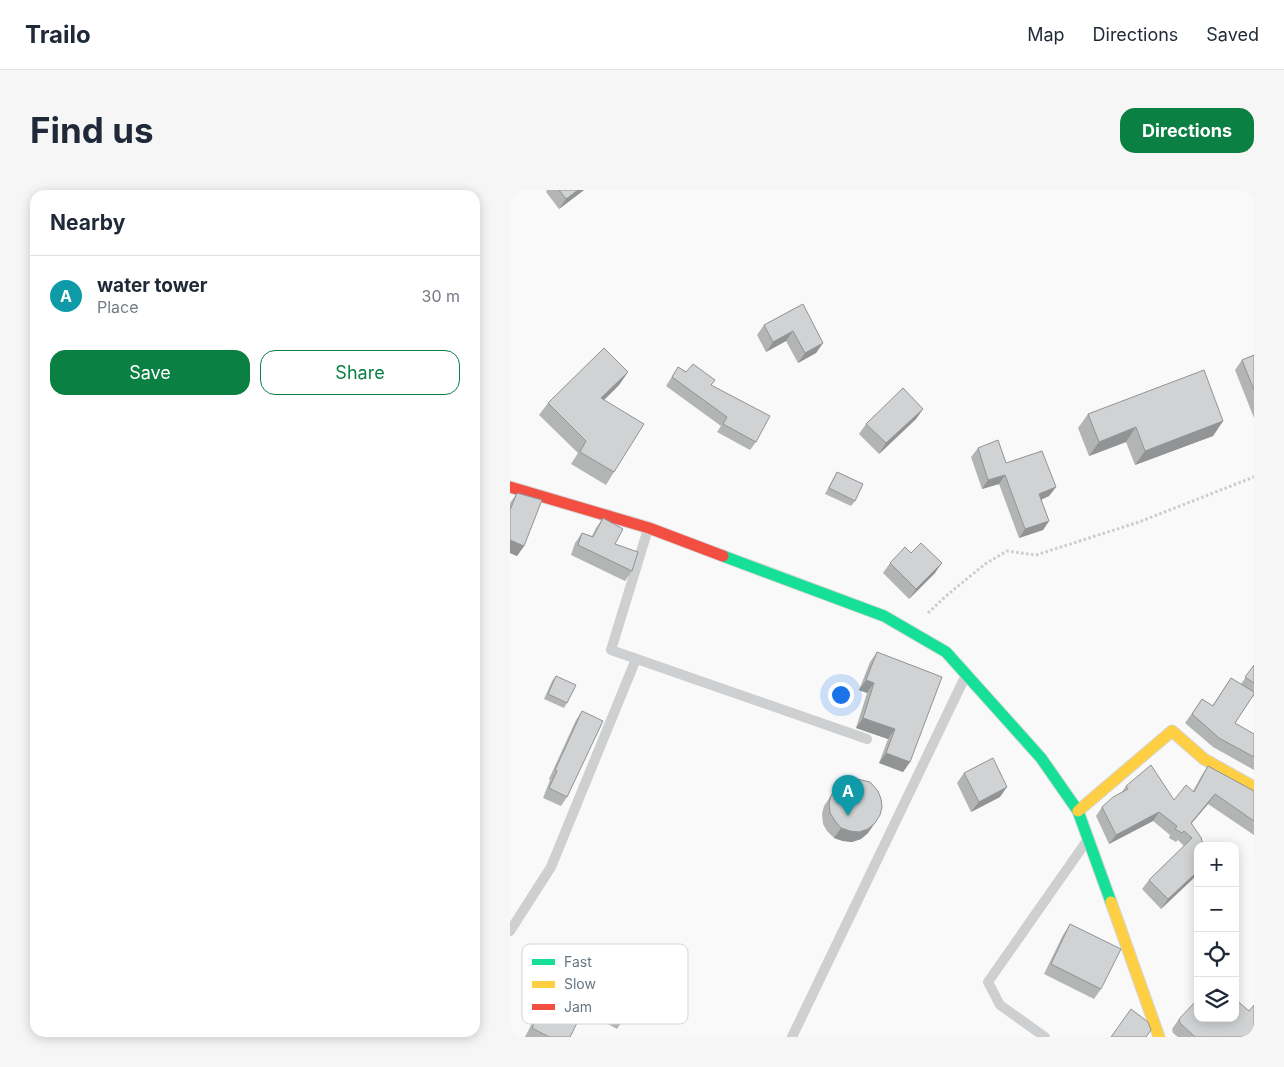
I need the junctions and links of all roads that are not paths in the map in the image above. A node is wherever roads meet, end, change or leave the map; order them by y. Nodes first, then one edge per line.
1 (510, 487) edge
2 (648, 528) junction
3 (636, 659) junction
4 (966, 674) junction
5 (867, 739) dead end
6 (1254, 787) edge
7 (1078, 812) junction
8 (1088, 839) junction
9 (510, 931) edge
10 (792, 1037) edge
11 (1045, 1037) edge
12 (1159, 1037) edge

1 - 2 street
2 - 3 lane
2 - 4 street
3 - 5 lane
3 - 9 lane
4 - 7 street
4 - 10 lane
6 - 7 street
7 - 8 street
8 - 11 lane
8 - 12 street

